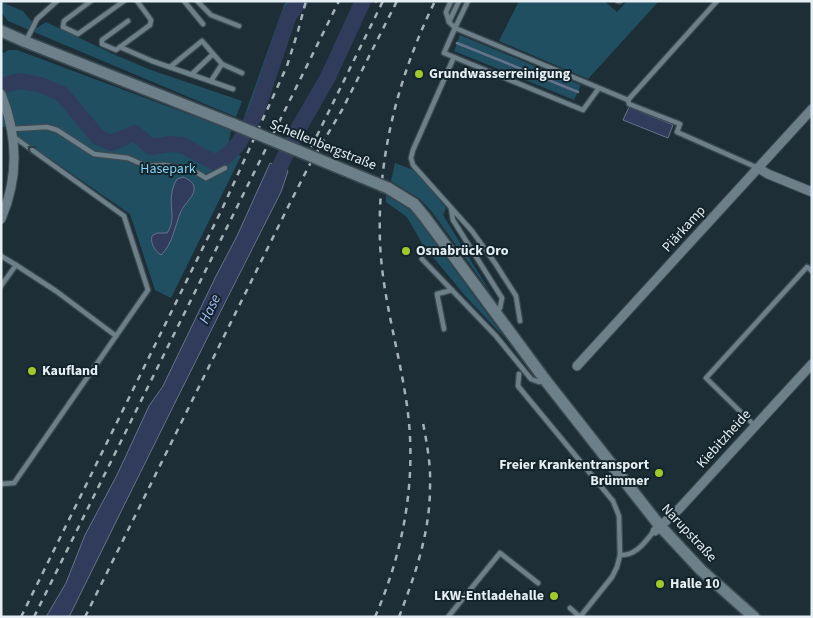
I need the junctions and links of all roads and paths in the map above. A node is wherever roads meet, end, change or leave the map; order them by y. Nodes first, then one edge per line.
1 (57, 1) edge
2 (91, 1) edge
3 (124, 1) edge
4 (137, 1) edge
5 (184, 1) edge
6 (198, 1) edge
7 (451, 1) edge
8 (459, 1) edge
9 (468, 1) edge
10 (717, 1) edge
11 (128, 21) dead end
12 (449, 22) junction
13 (202, 24) dead end
14 (239, 26) dead end
15 (455, 28) junction
16 (1, 31) edge
17 (26, 42) junction
18 (120, 47) junction
19 (213, 54) junction
20 (454, 57) junction
21 (222, 64) junction
22 (170, 67) junction
23 (242, 73) dead end
24 (192, 74) junction
25 (211, 81) junction
26 (599, 88) junction
27 (234, 89) dead end
28 (2, 95) edge
29 (628, 100) junction
30 (812, 109) edge
31 (13, 133) junction
32 (225, 168) dead end
33 (758, 168) junction
34 (812, 192) edge
35 (451, 208) junction
36 (1, 219) edge
37 (1, 256) edge
38 (422, 259) dead end
39 (16, 265) junction
40 (812, 271) edge
41 (1, 286) edge
42 (452, 290) junction
43 (495, 313) junction
44 (520, 321) dead end
45 (444, 330) dead end
46 (116, 336) junction
47 (812, 364) edge
48 (577, 366) dead end
49 (519, 374) dead end
50 (546, 381) junction
51 (554, 392) joint
52 (755, 426) junction
53 (1, 484) edge
54 (657, 529) junction
55 (620, 555) junction
56 (538, 583) dead end
57 (570, 608) dead end
58 (448, 617) edge
59 (580, 617) edge
60 (754, 617) edge

1 - 17 lane
2 - 3 lane
4 - 18 lane
5 - 13 lane
6 - 14 lane
7 - 12 lane
8 - 12 lane
9 - 15 lane
10 - 29 lane
11 - 18 lane
12 - 15 lane
15 - 20 lane
15 - 26 lane
16 - 17 street, Schellenbergstraße
17 - 43 street, Schellenbergstraße, bridge
18 - 22 lane
19 - 21 lane
19 - 22 lane
19 - 24 lane
20 - 26 lane
20 - 35 lane
21 - 23 lane
21 - 25 lane
22 - 24 lane
24 - 25 lane
25 - 27 lane
26 - 29 lane
28 - 31 street
29 - 33 lane
30 - 33 street, Piärkamp
31 - 32 lane
31 - 36 street
46 -> 31 lane
33 - 34 street
33 - 48 street, Piärkamp
35 - 43 lane
35 - 44 lane
37 - 39 lane
38 - 42 lane
39 - 41 lane
39 - 46 lane
40 - 52 lane
42 - 45 lane
42 - 50 lane
43 - 50 street, Schellenbergstraße
46 - 53 lane
47 - 52 street, Kiebitzheide
49 - 55 lane
50 - 51 street, Schellenbergstraße
51 - 54 street, Narupstraße
52 - 54 street, Kiebitzheide
54 - 55 lane
54 - 60 street, Narupstraße
55 - 59 lane
56 - 58 lane
57 - 59 lane

